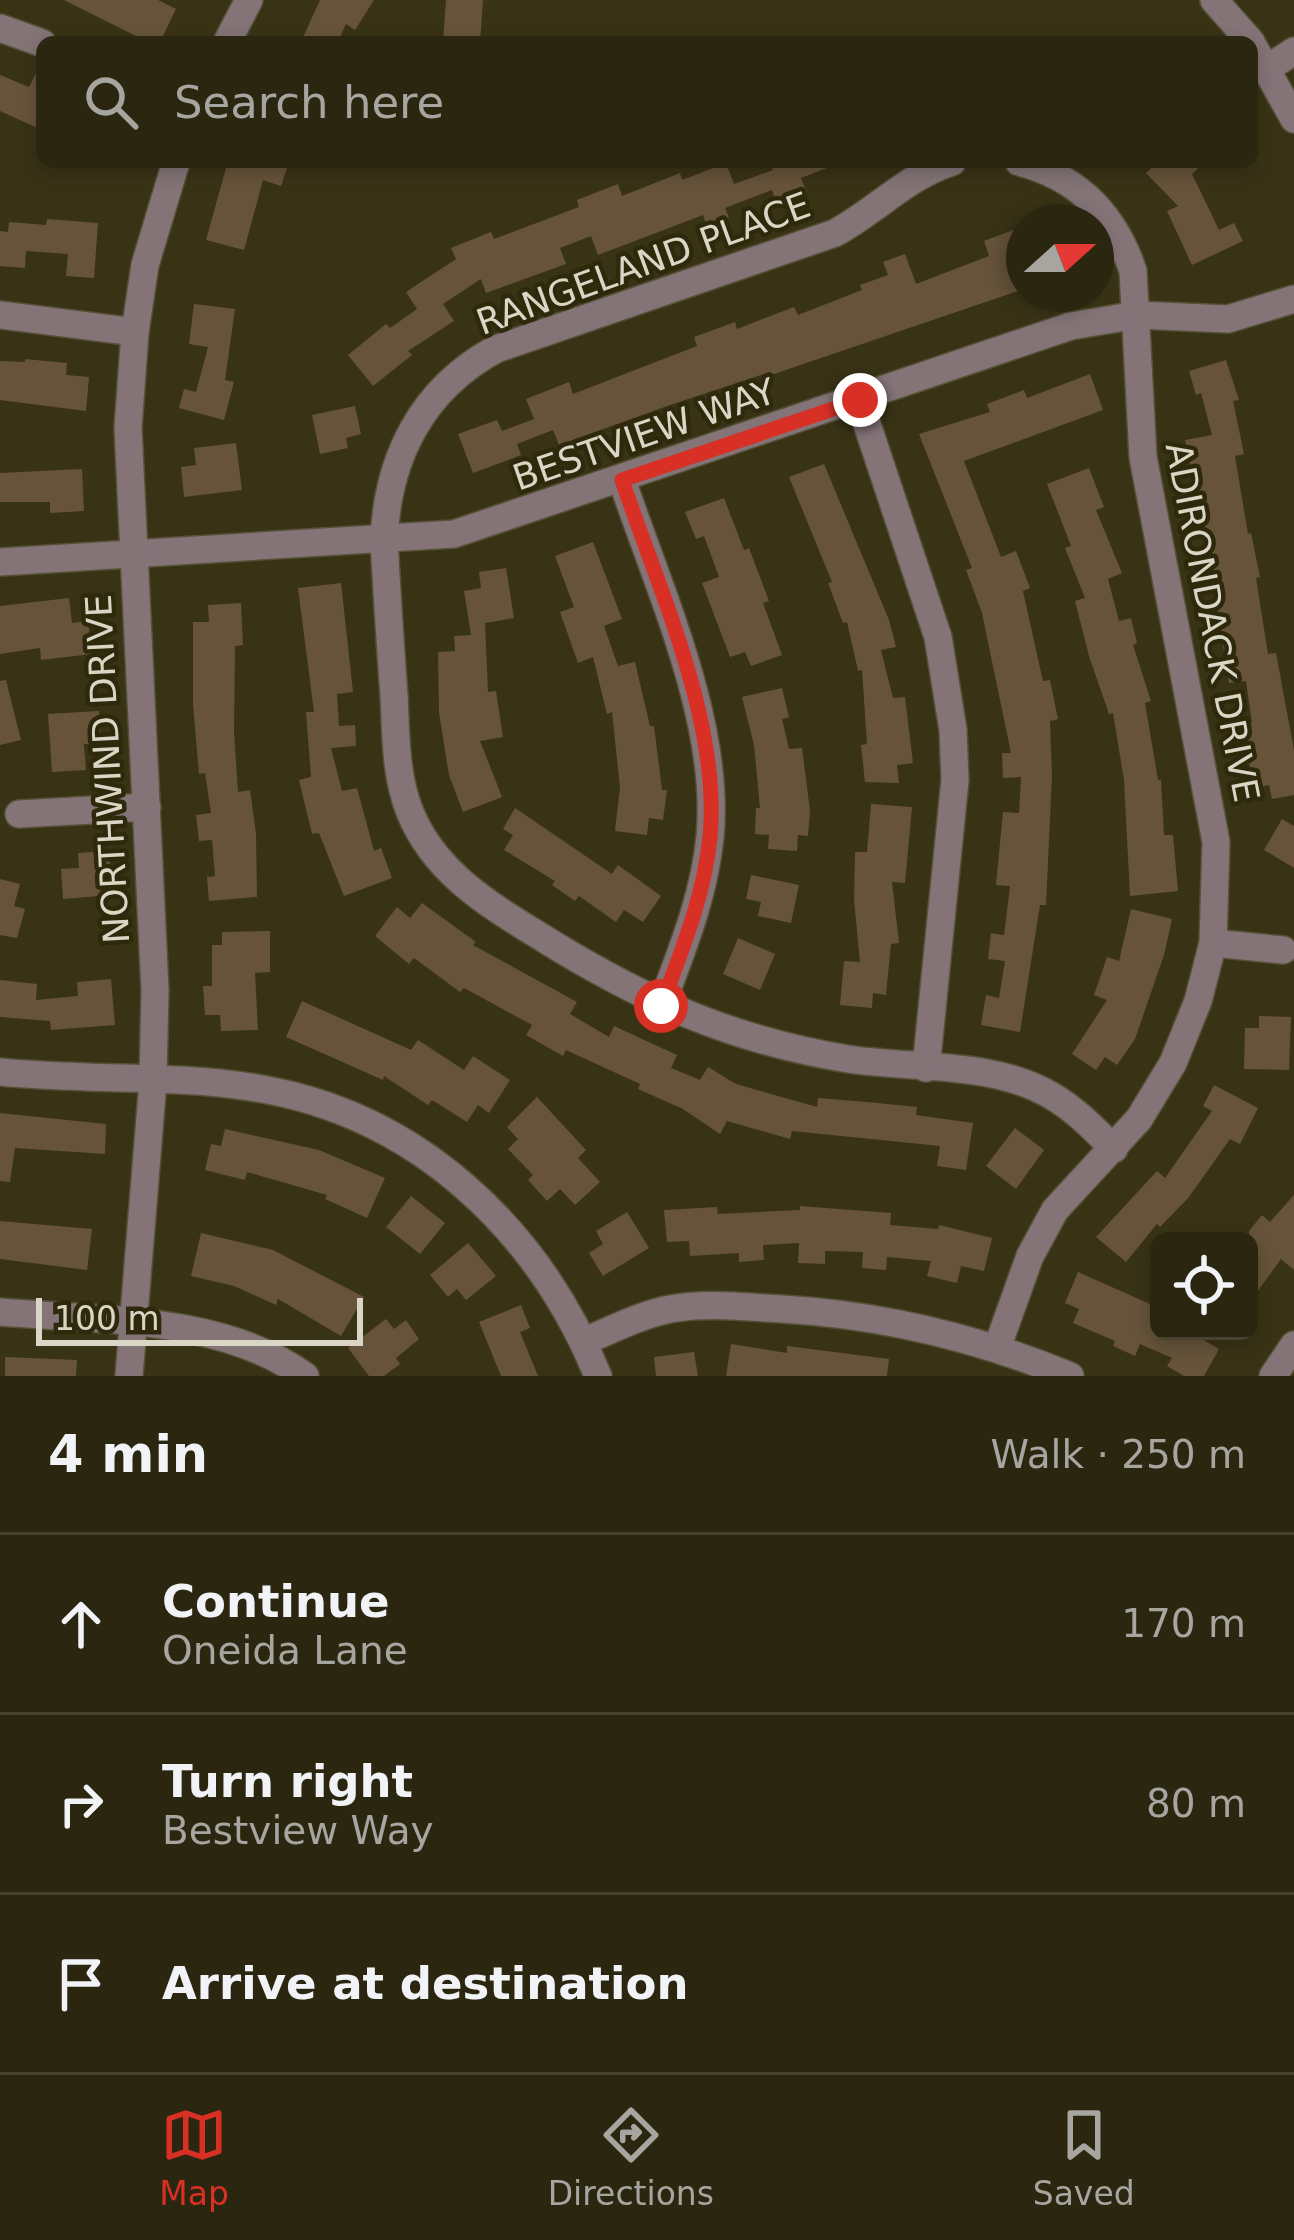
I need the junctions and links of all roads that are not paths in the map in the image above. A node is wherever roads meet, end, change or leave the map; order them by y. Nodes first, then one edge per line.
1 (249, 0) edge
2 (1214, 0) edge
3 (0, 28) edge
4 (230, 36) edge
5 (1244, 36) edge
6 (36, 41) edge
7 (1258, 51) edge
8 (1294, 51) edge
9 (1258, 53) edge
10 (1294, 119) edge
11 (174, 168) edge
12 (932, 168) edge
13 (1041, 168) edge
14 (1294, 298) edge
15 (0, 315) edge
16 (1137, 315) junction
17 (135, 332) junction
18 (860, 400) junction
19 (622, 480) junction
20 (384, 541) junction
21 (132, 556) junction
22 (0, 562) edge
23 (147, 807) junction
24 (19, 814) dead end
25 (1213, 943) junction
26 (1283, 950) dead end
27 (661, 1006) junction
28 (926, 1068) junction
29 (0, 1072) edge
30 (153, 1081) junction
31 (1114, 1149) junction
32 (0, 1312) edge
33 (134, 1324) junction
34 (583, 1342) junction
35 (1294, 1345) edge
36 (997, 1348) junction
37 (129, 1376) edge
38 (305, 1376) edge
39 (598, 1376) edge
40 (1070, 1376) edge
41 (1273, 1376) edge

1 - 4 street
2 - 5 street
3 - 6 street
7 - 8 street
9 - 10 street
11 - 17 street, NORTHWIND DRIVE
12 - 20 street, RANGELAND PLACE
13 - 16 street
14 - 16 street, BESTVIEW WAY
15 - 17 street
16 - 18 street, BESTVIEW WAY
16 - 25 street, ADIRONDACK DRIVE
17 - 21 street, NORTHWIND DRIVE
18 - 19 street, BESTVIEW WAY
18 - 28 street
19 - 20 street, BESTVIEW WAY
19 - 27 street
20 - 21 street, BESTVIEW WAY
20 - 27 street, RANGELAND PLACE
21 - 22 street, BESTVIEW WAY
21 - 23 street, NORTHWIND DRIVE
23 - 24 street
23 - 30 street, NORTHWIND DRIVE
25 - 26 street
25 - 31 street, ADIRONDACK DRIVE
27 - 28 street, RANGELAND PLACE
28 - 31 street, RANGELAND PLACE
29 - 30 street
30 - 33 street, NORTHWIND DRIVE
30 - 34 street
31 - 36 street, ADIRONDACK DRIVE
32 - 33 street
33 - 37 street, NORTHWIND DRIVE
33 - 38 street
34 - 36 street
34 - 39 street
35 - 41 street
36 - 40 street

